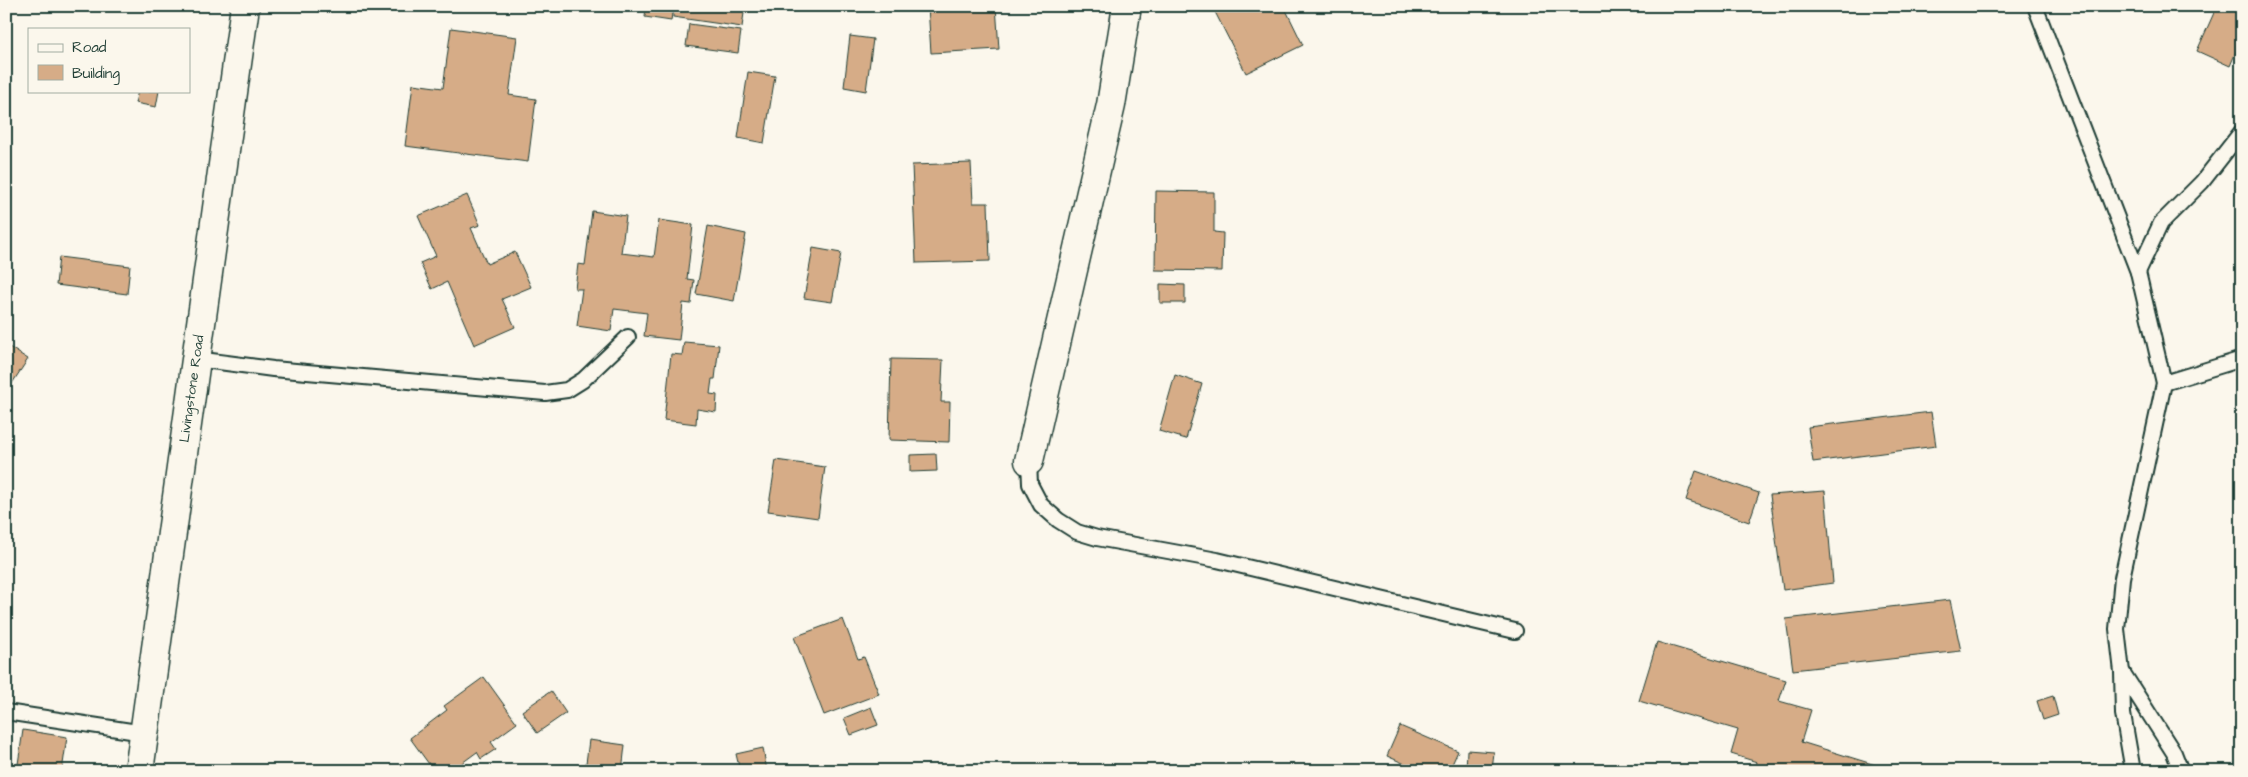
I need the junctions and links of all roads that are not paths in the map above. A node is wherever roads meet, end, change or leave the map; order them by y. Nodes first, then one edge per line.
1 (245, 6) edge
2 (1127, 6) edge
3 (2036, 6) edge
4 (2242, 131) edge
5 (2138, 272) junction
6 (628, 337) dead end
7 (196, 359) junction
8 (2242, 359) edge
9 (2164, 383) junction
10 (1029, 461) joint
11 (1515, 631) dead end
12 (2122, 672) junction
13 (6, 712) edge
14 (144, 733) junction
15 (139, 771) edge
16 (2133, 771) edge
17 (2181, 771) edge

1 - 7 street, Livingstone Road
2 - 10 street
3 - 5 lane
4 - 5 lane
5 - 9 lane
6 - 7 lane
7 - 14 street, Livingstone Road
8 - 9 lane
9 - 12 lane
10 - 11 lane
12 - 16 lane
12 - 17 lane
13 - 14 lane
14 - 15 street, Livingstone Road

